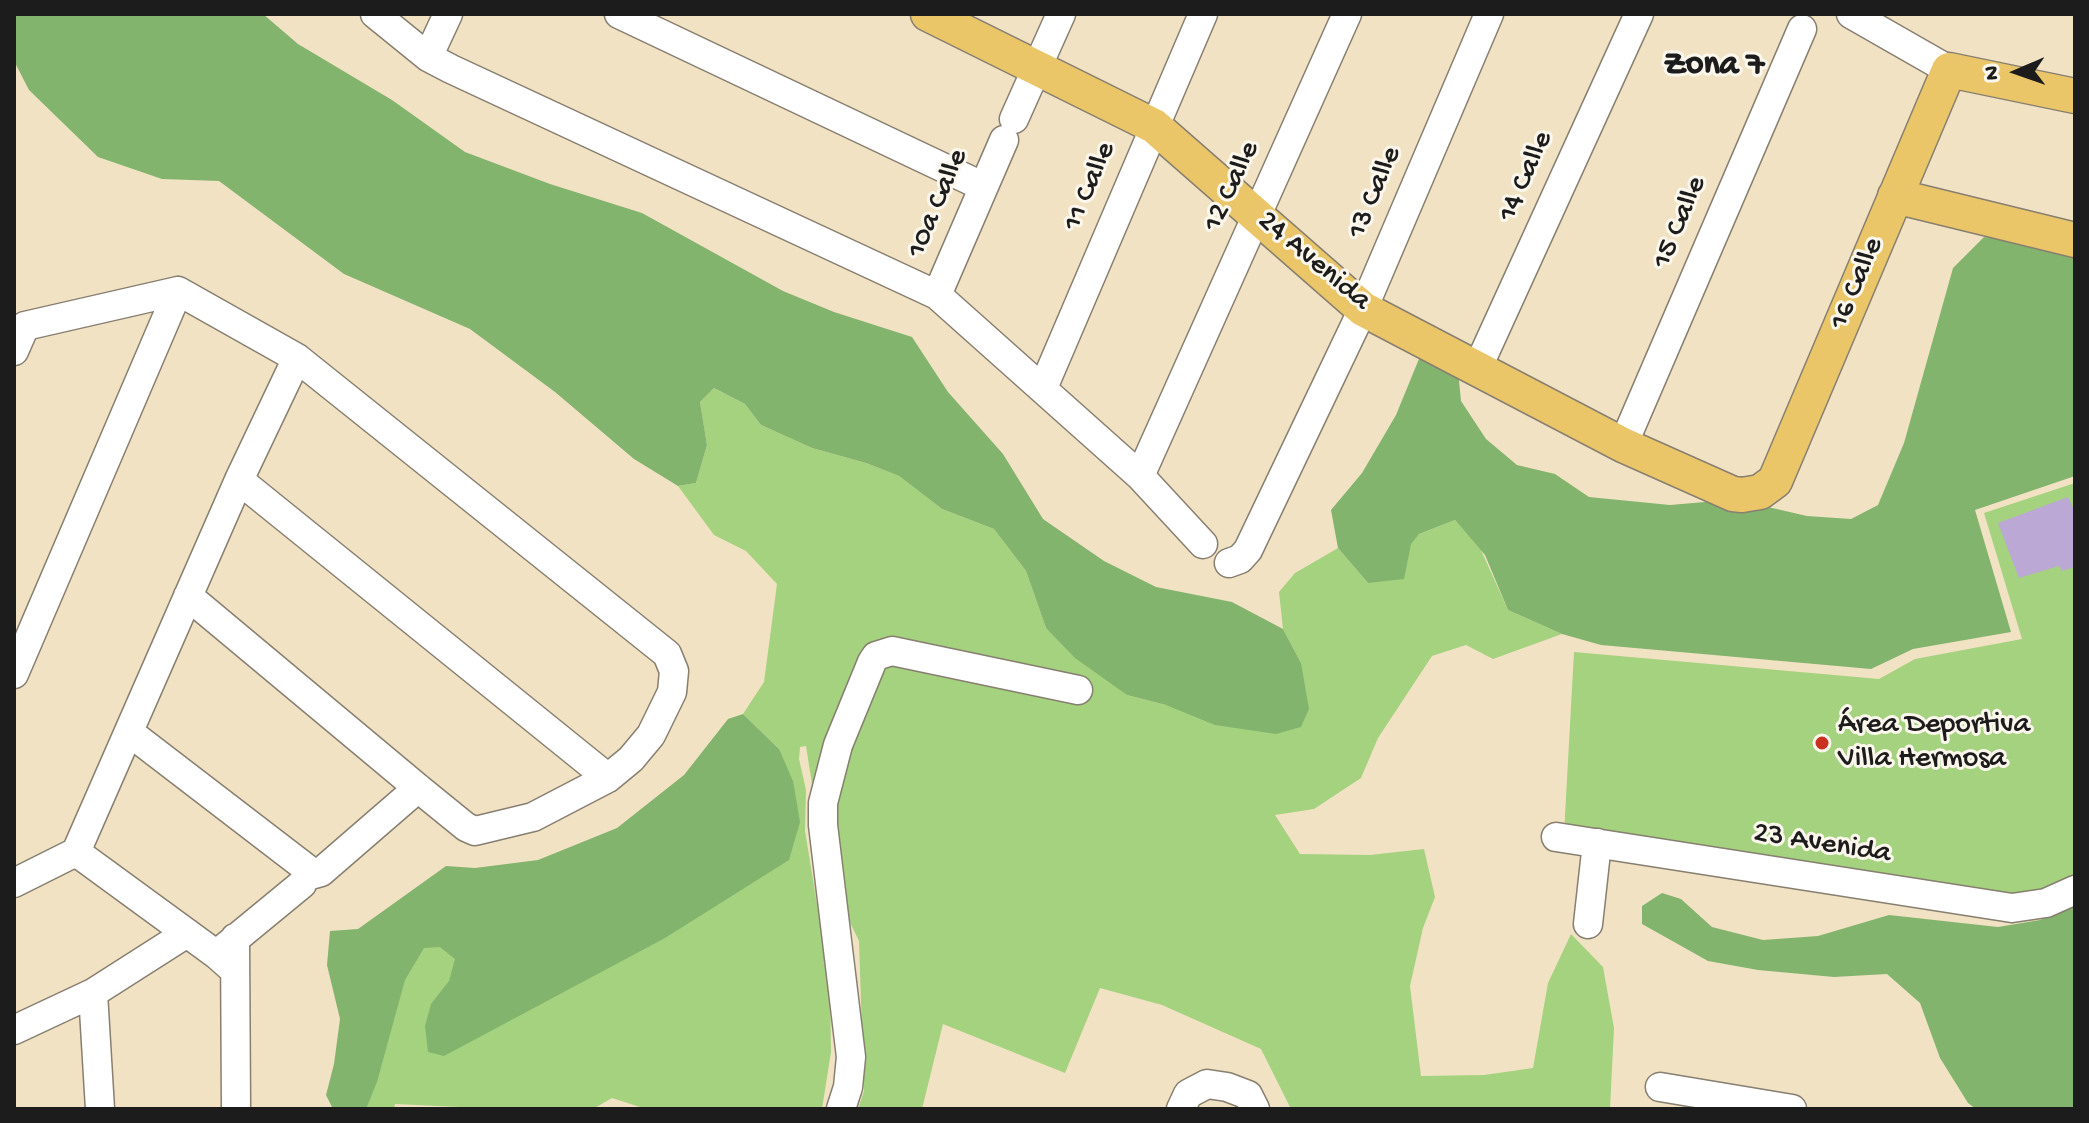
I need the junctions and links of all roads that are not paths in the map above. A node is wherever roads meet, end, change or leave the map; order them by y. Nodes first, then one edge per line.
1 (375, 14) edge
2 (448, 14) edge
3 (619, 14) edge
4 (928, 14) edge
5 (1061, 14) edge
6 (1203, 14) edge
7 (1347, 14) edge
8 (1489, 14) edge
9 (1639, 14) edge
10 (1851, 14) edge
11 (1802, 29) dead end
12 (428, 57) junction
13 (1039, 68) junction
14 (1949, 70) junction
15 (2075, 96) edge
16 (1154, 126) junction
17 (982, 186) junction
18 (1895, 196) junction
19 (1258, 217) junction
20 (2075, 240) edge
21 (178, 291) junction
22 (937, 295) junction
23 (1363, 309) junction
24 (18, 328) edge
25 (297, 358) junction
26 (1478, 367) junction
27 (1043, 388) junction
28 (1623, 445) junction
29 (1140, 476) junction
30 (239, 480) junction
31 (1760, 492) joint
32 (1203, 544) dead end
33 (1229, 563) dead end
34 (188, 596) junction
35 (14, 674) edge
36 (1078, 690) dead end
37 (129, 732) junction
38 (608, 778) junction
39 (418, 788) junction
40 (1556, 837) dead end
41 (1597, 843) junction
42 (76, 852) junction
43 (14, 883) edge
44 (302, 884) dead end
45 (2075, 890) edge
46 (1588, 924) dead end
47 (187, 933) junction
48 (229, 955) junction
49 (93, 993) junction
50 (14, 1030) edge
51 (1660, 1087) dead end
52 (1746, 1106) edge
53 (100, 1109) edge
54 (236, 1109) edge
55 (841, 1109) edge
56 (1181, 1109) edge
57 (1255, 1109) edge
58 (1792, 1109) edge

1 - 12 street
2 - 12 street
3 - 17 street
4 - 13 main road, 24 Avenida
5 - 13 street, 10a Calle
6 - 16 street, 11 Calle
7 - 19 street, 12 Calle
8 - 23 street, 13 Calle
9 - 26 street, 14 Calle
10 - 14 street
11 - 28 street, 15 Calle
12 - 22 street
13 - 16 main road, 24 Avenida
13 - 17 street, 10a Calle
14 - 15 main road
14 - 18 main road, 16 Calle
16 - 19 main road, 24 Avenida
16 - 27 street, 11 Calle
17 - 22 street, 10a Calle
18 - 20 main road
18 - 31 main road, 16 Calle
19 - 23 main road, 24 Avenida
19 - 29 street, 12 Calle
21 - 24 street
21 - 25 street
21 - 35 street
22 - 27 street
23 - 26 main road, 24 Avenida
23 - 33 street, 13 Calle
25 - 30 street
25 - 38 street
26 - 28 main road, 24 Avenida
27 - 29 street
28 - 31 main road, 24 Avenida
29 - 32 street
30 - 34 street
30 - 38 street
34 - 37 street
34 - 39 street
36 - 55 street
37 - 39 street
37 - 42 street
38 - 39 street
40 - 41 street, 23 Avenida
41 - 45 street, 23 Avenida
41 - 46 street
42 - 43 street
42 - 47 street
44 - 48 street
47 - 48 street
47 - 49 street
48 - 54 street
49 - 50 street
49 - 53 street
51 - 52 street
52 - 58 street
56 - 57 street

